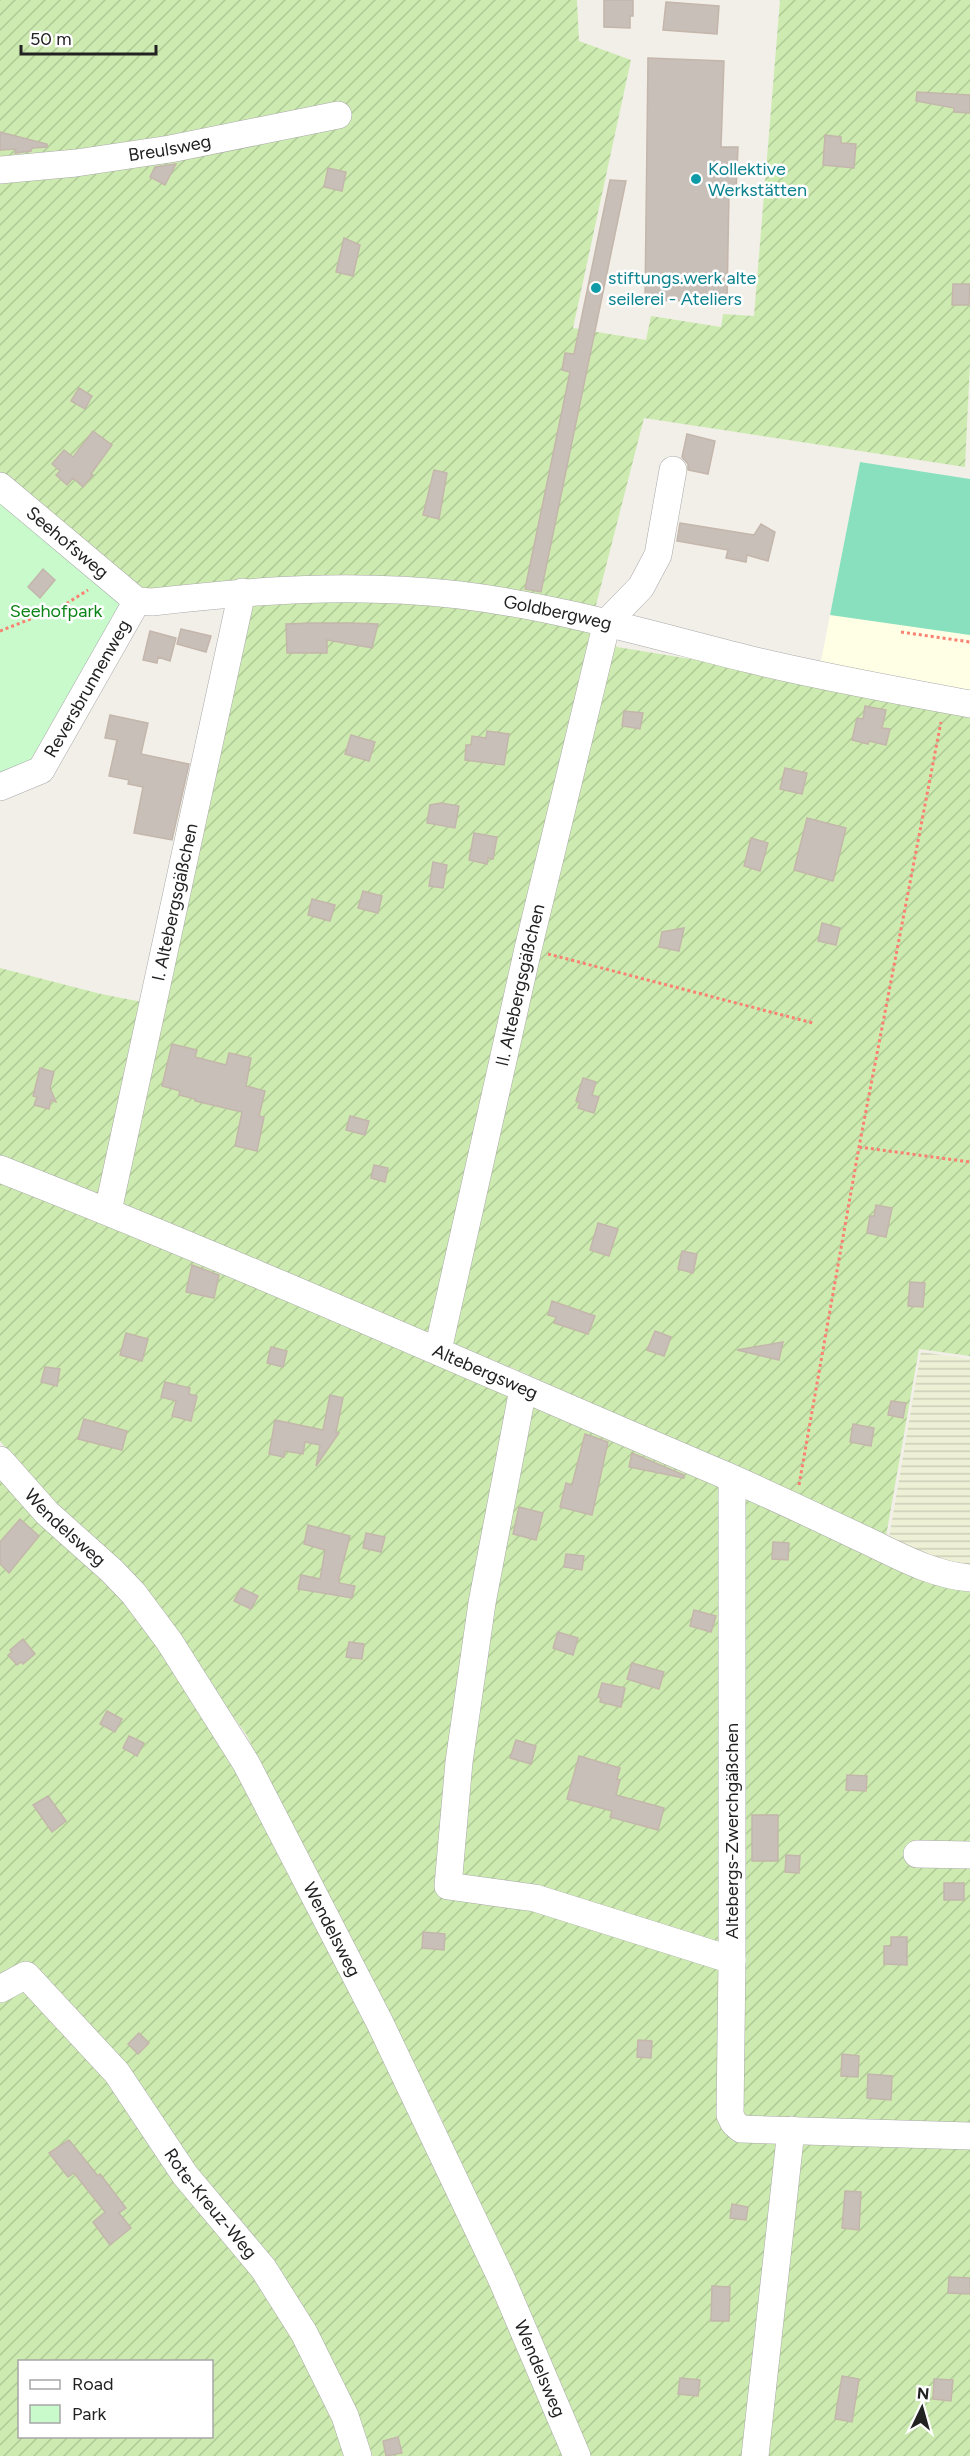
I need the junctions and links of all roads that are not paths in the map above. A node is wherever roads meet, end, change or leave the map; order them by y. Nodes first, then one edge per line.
1 (338, 115) dead end
2 (0, 170) edge
3 (673, 470) dead end
4 (0, 486) edge
5 (242, 592) junction
6 (137, 601) junction
7 (608, 622) junction
8 (958, 701) edge
9 (0, 787) edge
10 (0, 1168) edge
11 (108, 1211) junction
12 (438, 1350) junction
13 (523, 1389) junction
14 (0, 1460) edge
15 (732, 1479) junction
16 (970, 1578) edge
17 (917, 1854) dead end
18 (970, 1855) edge
19 (732, 1960) junction
20 (0, 1989) edge
21 (791, 2130) junction
22 (970, 2136) edge
23 (358, 2456) edge
24 (577, 2456) edge
25 (755, 2456) edge

1 - 2 street, Breulsweg
3 - 7 street
4 - 6 street, Seehofsweg
5 - 6 street, Goldbergweg
5 - 7 street, Goldbergweg
5 - 11 street, I. Altebergsgäßchen
6 - 9 street, Reversbrunnenweg
7 - 8 street, Goldbergweg
7 - 12 street, II. Altebergsgäßchen
10 - 11 street, Altebergsweg
11 - 12 street, Altebergsweg
12 - 13 street, Altebergsweg
13 - 15 street, Altebergsweg
13 - 19 street
14 - 24 street, Wendelsweg
15 - 16 street, Altebergsweg
15 - 19 street, Altebergs-Zwerchgäßchen
17 - 18 street
19 - 21 street, Altebergs-Zwerchgäßchen
20 - 23 street, Rote-Kreuz-Weg
21 - 22 street
21 - 25 street

